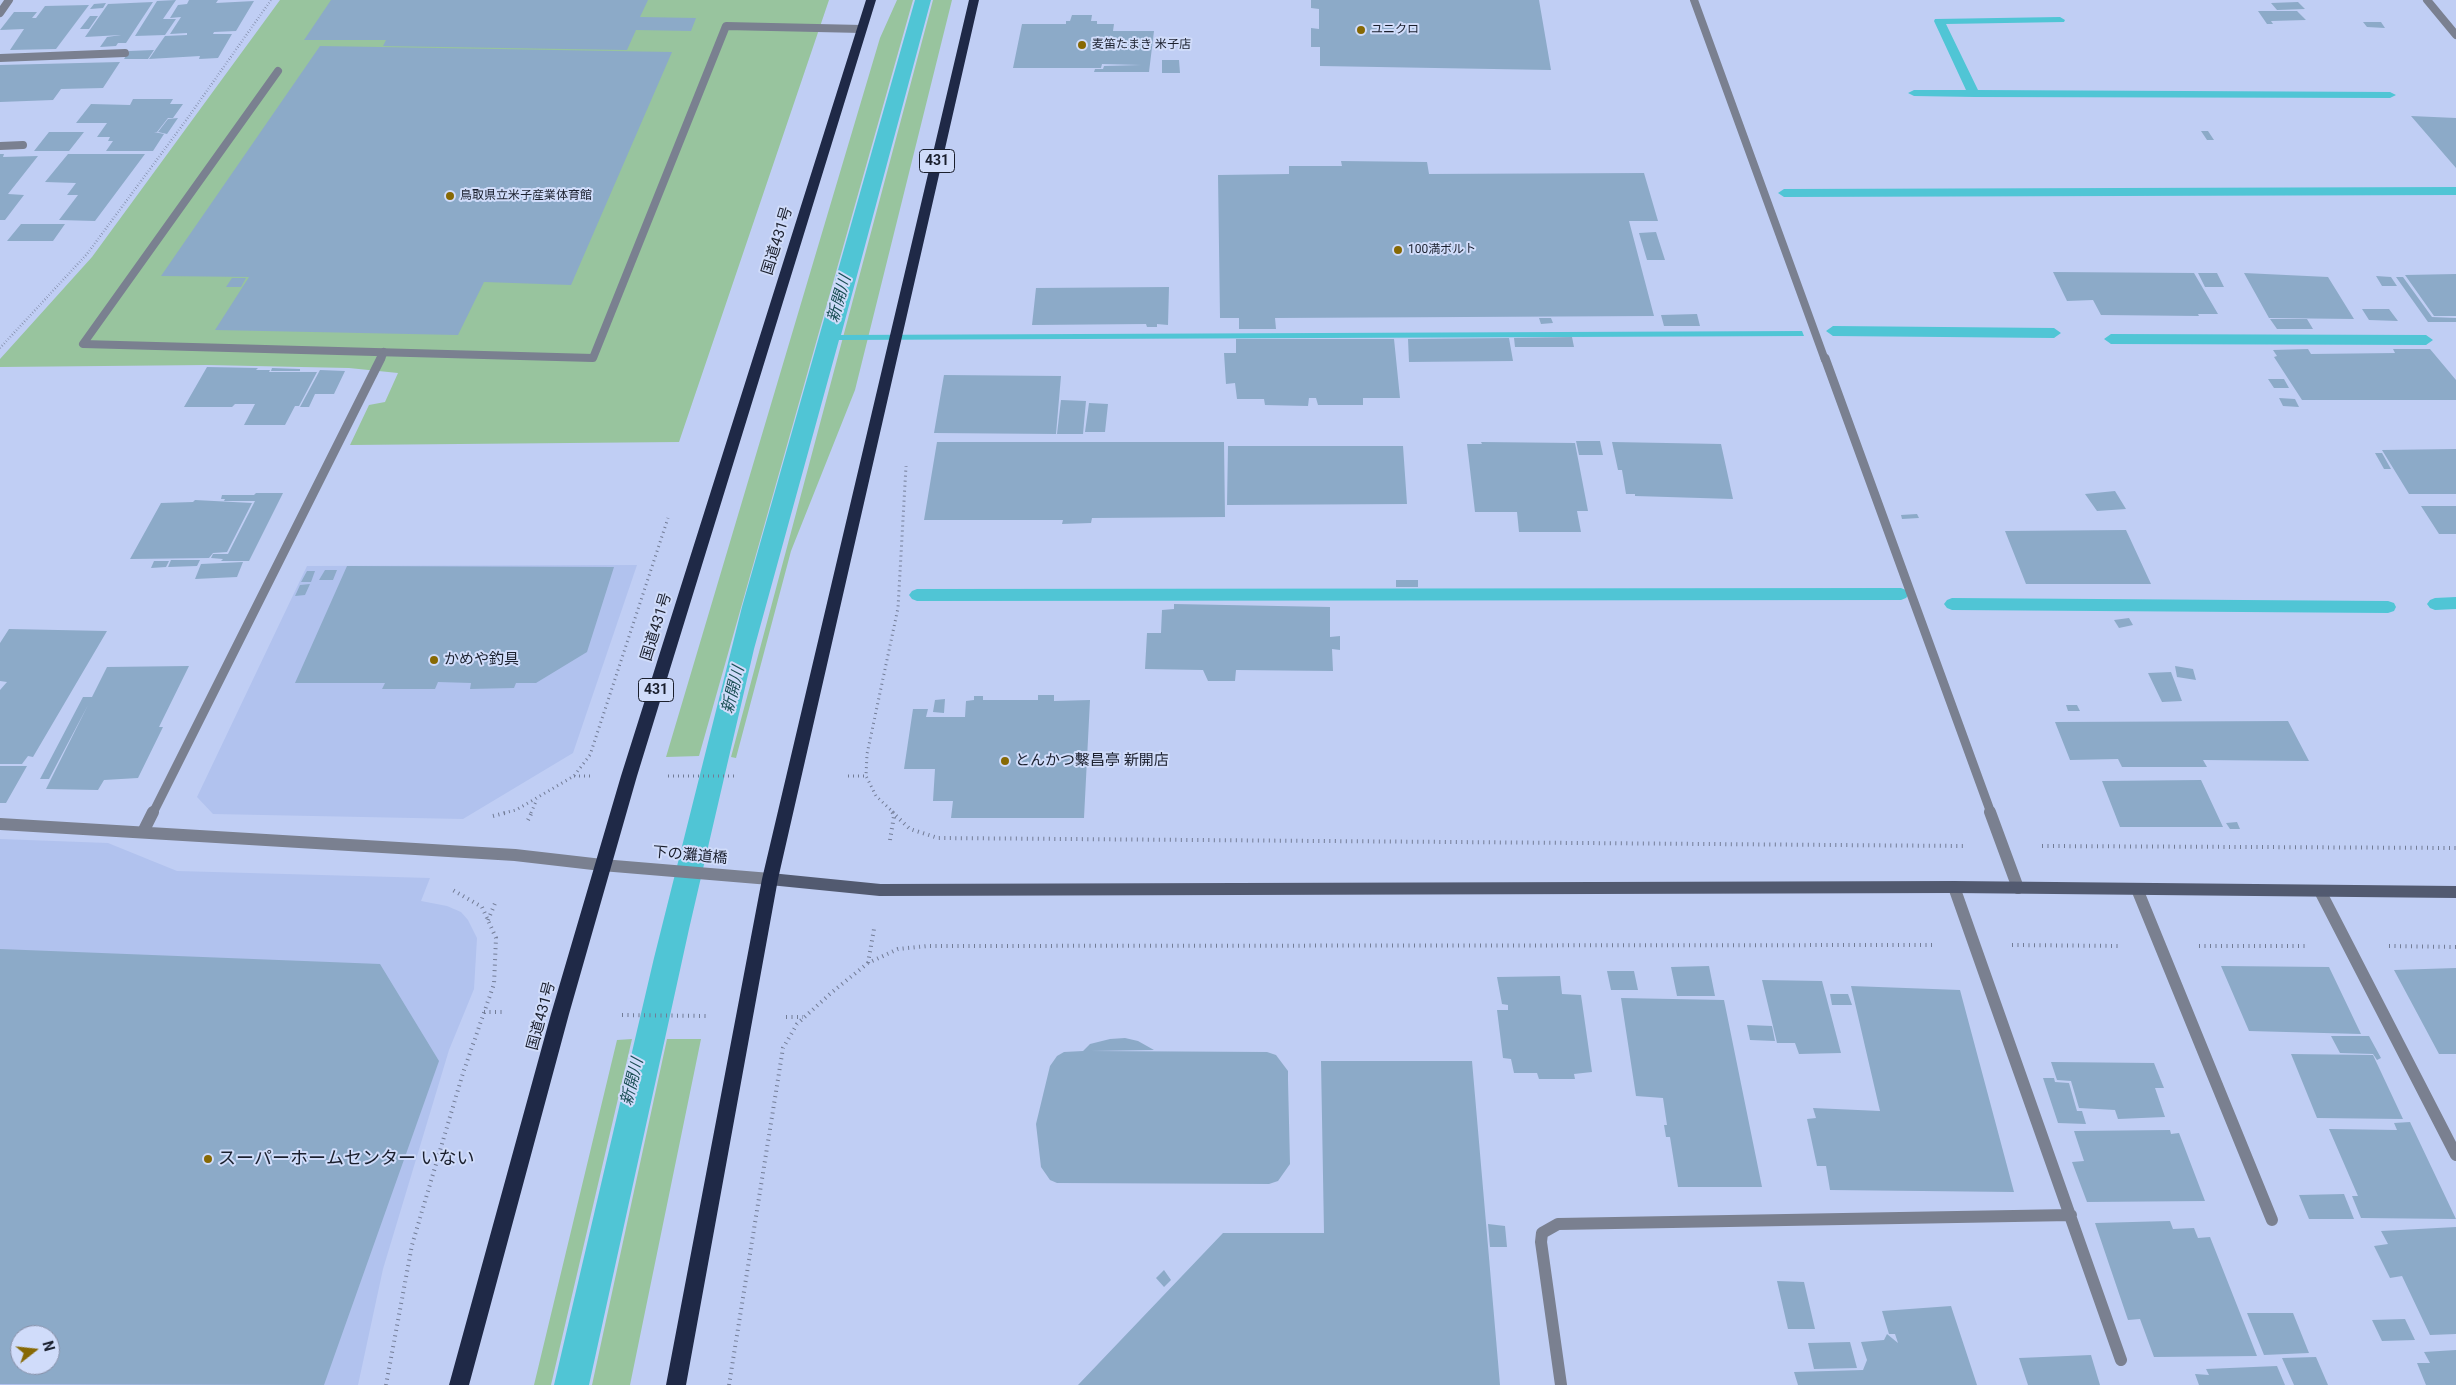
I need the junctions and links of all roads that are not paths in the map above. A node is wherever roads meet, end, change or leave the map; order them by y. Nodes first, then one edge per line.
1 (10, 0) edge
2 (871, 0) edge
3 (974, 0) edge
4 (1694, 0) edge
5 (2427, 0) edge
6 (0, 13) edge
7 (862, 29) junction
8 (2456, 34) edge
9 (125, 53) dead end
10 (0, 58) edge
11 (278, 71) dead end
12 (0, 146) edge
13 (23, 146) dead end
14 (384, 352) junction
15 (0, 824) edge
16 (143, 832) junction
17 (602, 865) junction
18 (770, 879) junction
19 (1954, 887) junction
20 (2018, 888) junction
21 (2137, 889) junction
22 (2320, 890) junction
23 (2456, 892) edge
24 (2456, 1155) edge
25 (2071, 1215) junction
26 (2272, 1220) dead end
27 (2121, 1360) dead end
28 (459, 1385) edge
29 (676, 1385) edge
30 (1561, 1385) edge

1 - 6 street
2 - 7 highway, 国道431号 / 431
3 - 18 highway, 431
4 - 20 street
5 - 8 street
7 - 14 street
7 - 17 highway, 国道431号 / 431
9 - 10 street
11 - 14 street
12 - 13 street
14 - 16 street
15 - 16 street, 下の灘道橋
16 - 17 street, 下の灘道橋
17 - 18 street, 下の灘道橋
17 - 28 highway, 国道431号 / 431
18 - 19 street
18 - 29 highway, 431
19 - 20 street
19 - 25 street
20 - 21 street
21 - 22 street
21 - 26 street
22 - 23 street
22 - 24 street
25 - 27 street
25 - 30 street

